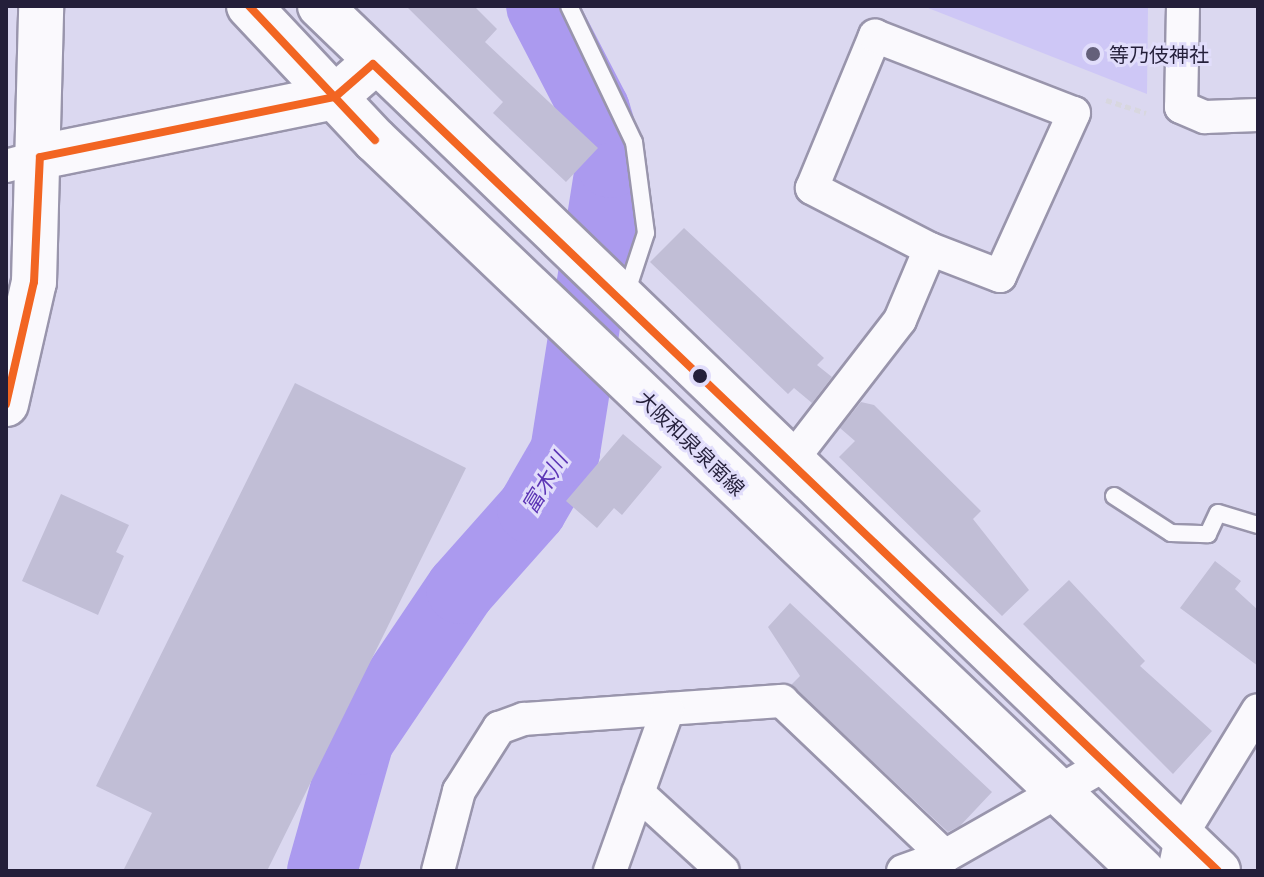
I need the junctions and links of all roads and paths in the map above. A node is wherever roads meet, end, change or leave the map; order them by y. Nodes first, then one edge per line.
1 (41, 6) edge
2 (249, 6) edge
3 (320, 6) edge
4 (569, 6) edge
5 (1183, 6) edge
6 (373, 64) junction
7 (335, 97) junction
8 (1181, 107) junction
9 (1074, 113) junction
10 (1258, 115) edge
11 (23, 162) edge
12 (930, 249) junction
13 (620, 297) junction
14 (6, 404) edge
15 (791, 461) junction
16 (1114, 496) dead end
17 (1258, 525) edge
18 (668, 709) junction
19 (1258, 712) edge
20 (1108, 763) junction
21 (1056, 791) junction
22 (638, 793) junction
23 (1178, 852) edge
24 (945, 856) junction
25 (438, 871) edge
26 (610, 871) edge
27 (723, 871) edge
28 (903, 871) edge
29 (1142, 871) edge
30 (1218, 871) edge

1 - 11 main road
2 - 7 main road, 大阪和泉泉南線
3 - 6 main road
4 - 13 lane
5 - 8 street
6 - 7 main road
6 - 13 main road
7 - 11 main road
7 - 21 main road, 大阪和泉泉南線
8 - 9 path
8 - 10 street
9 - 12 street
9 - 12 street
11 - 14 main road
12 - 15 street
13 - 15 main road
15 - 20 main road
16 - 17 lane
18 - 22 street
18 - 24 street
18 - 25 street
19 - 23 street
20 - 21 street
20 - 23 main road
21 - 24 street
21 - 29 main road, 大阪和泉泉南線
22 - 26 street
22 - 27 street
23 - 30 main road
24 - 28 street

